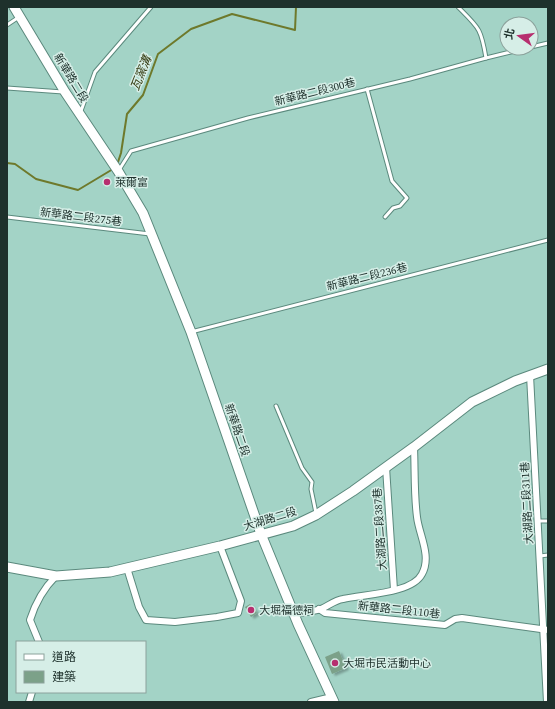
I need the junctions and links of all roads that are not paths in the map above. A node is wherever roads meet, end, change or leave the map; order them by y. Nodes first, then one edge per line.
1 (14, 7) edge
2 (151, 7) edge
3 (458, 8) edge
4 (20, 16) junction
5 (7, 25) edge
6 (499, 55) edge
7 (486, 58) junction
8 (7, 88) edge
9 (367, 89) junction
10 (65, 92) junction
11 (80, 115) junction
12 (115, 167) junction
13 (385, 216) dead end
14 (7, 217) edge
15 (153, 234) junction
16 (548, 240) edge
17 (191, 332) junction
18 (548, 369) edge
19 (530, 374) junction
20 (276, 406) dead end
21 (414, 447) junction
22 (386, 466) junction
23 (316, 515) junction
24 (538, 521) junction
25 (548, 521) edge
26 (261, 534) junction
27 (220, 546) junction
28 (548, 555) edge
29 (540, 556) junction
30 (7, 567) edge
31 (127, 568) junction
32 (56, 576) junction
33 (394, 590) junction
34 (319, 609) junction
35 (294, 614) junction
36 (546, 630) edge
37 (39, 641) edge
38 (333, 700) edge
39 (311, 702) edge
40 (547, 702) edge

1 - 4 street, 新華路二段
2 - 11 lane
3 - 7 lane
4 - 5 lane
4 - 10 street, 新華路二段
6 - 7 lane, 新華路二段300巷
7 - 9 lane, 新華路二段300巷
8 - 10 lane
9 - 12 lane, 新華路二段300巷
9 - 13 lane
10 - 11 street, 新華路二段
11 - 12 street, 新華路二段
12 - 15 street, 新華路二段
14 - 15 lane, 新華路二段275巷
15 - 17 street, 新華路二段
16 - 17 lane, 新華路二段236巷
17 - 26 street, 新華路二段
18 - 19 street, 大湖路二段
19 - 21 street, 大湖路二段
19 - 24 street, 大湖路二段311巷
20 - 23 lane
21 - 22 street, 大湖路二段
21 - 33 street
22 - 23 street, 大湖路二段
22 - 33 street, 大湖路二段387巷
23 - 26 street, 大湖路二段
24 - 25 lane
24 - 29 street, 大湖路二段311巷
26 - 27 street, 大湖路二段
26 - 35 street, 新華路二段
27 - 31 street, 大湖路二段
27 - 31 street
28 - 29 lane
29 - 36 street, 大湖路二段311巷
30 - 32 street, 大湖路二段
31 - 32 street, 大湖路二段
32 - 37 street
33 - 34 street
34 - 35 street
34 - 36 street, 新華路二段110巷
35 - 38 street, 新華路二段
36 - 40 street, 大湖路二段311巷
38 - 39 street

